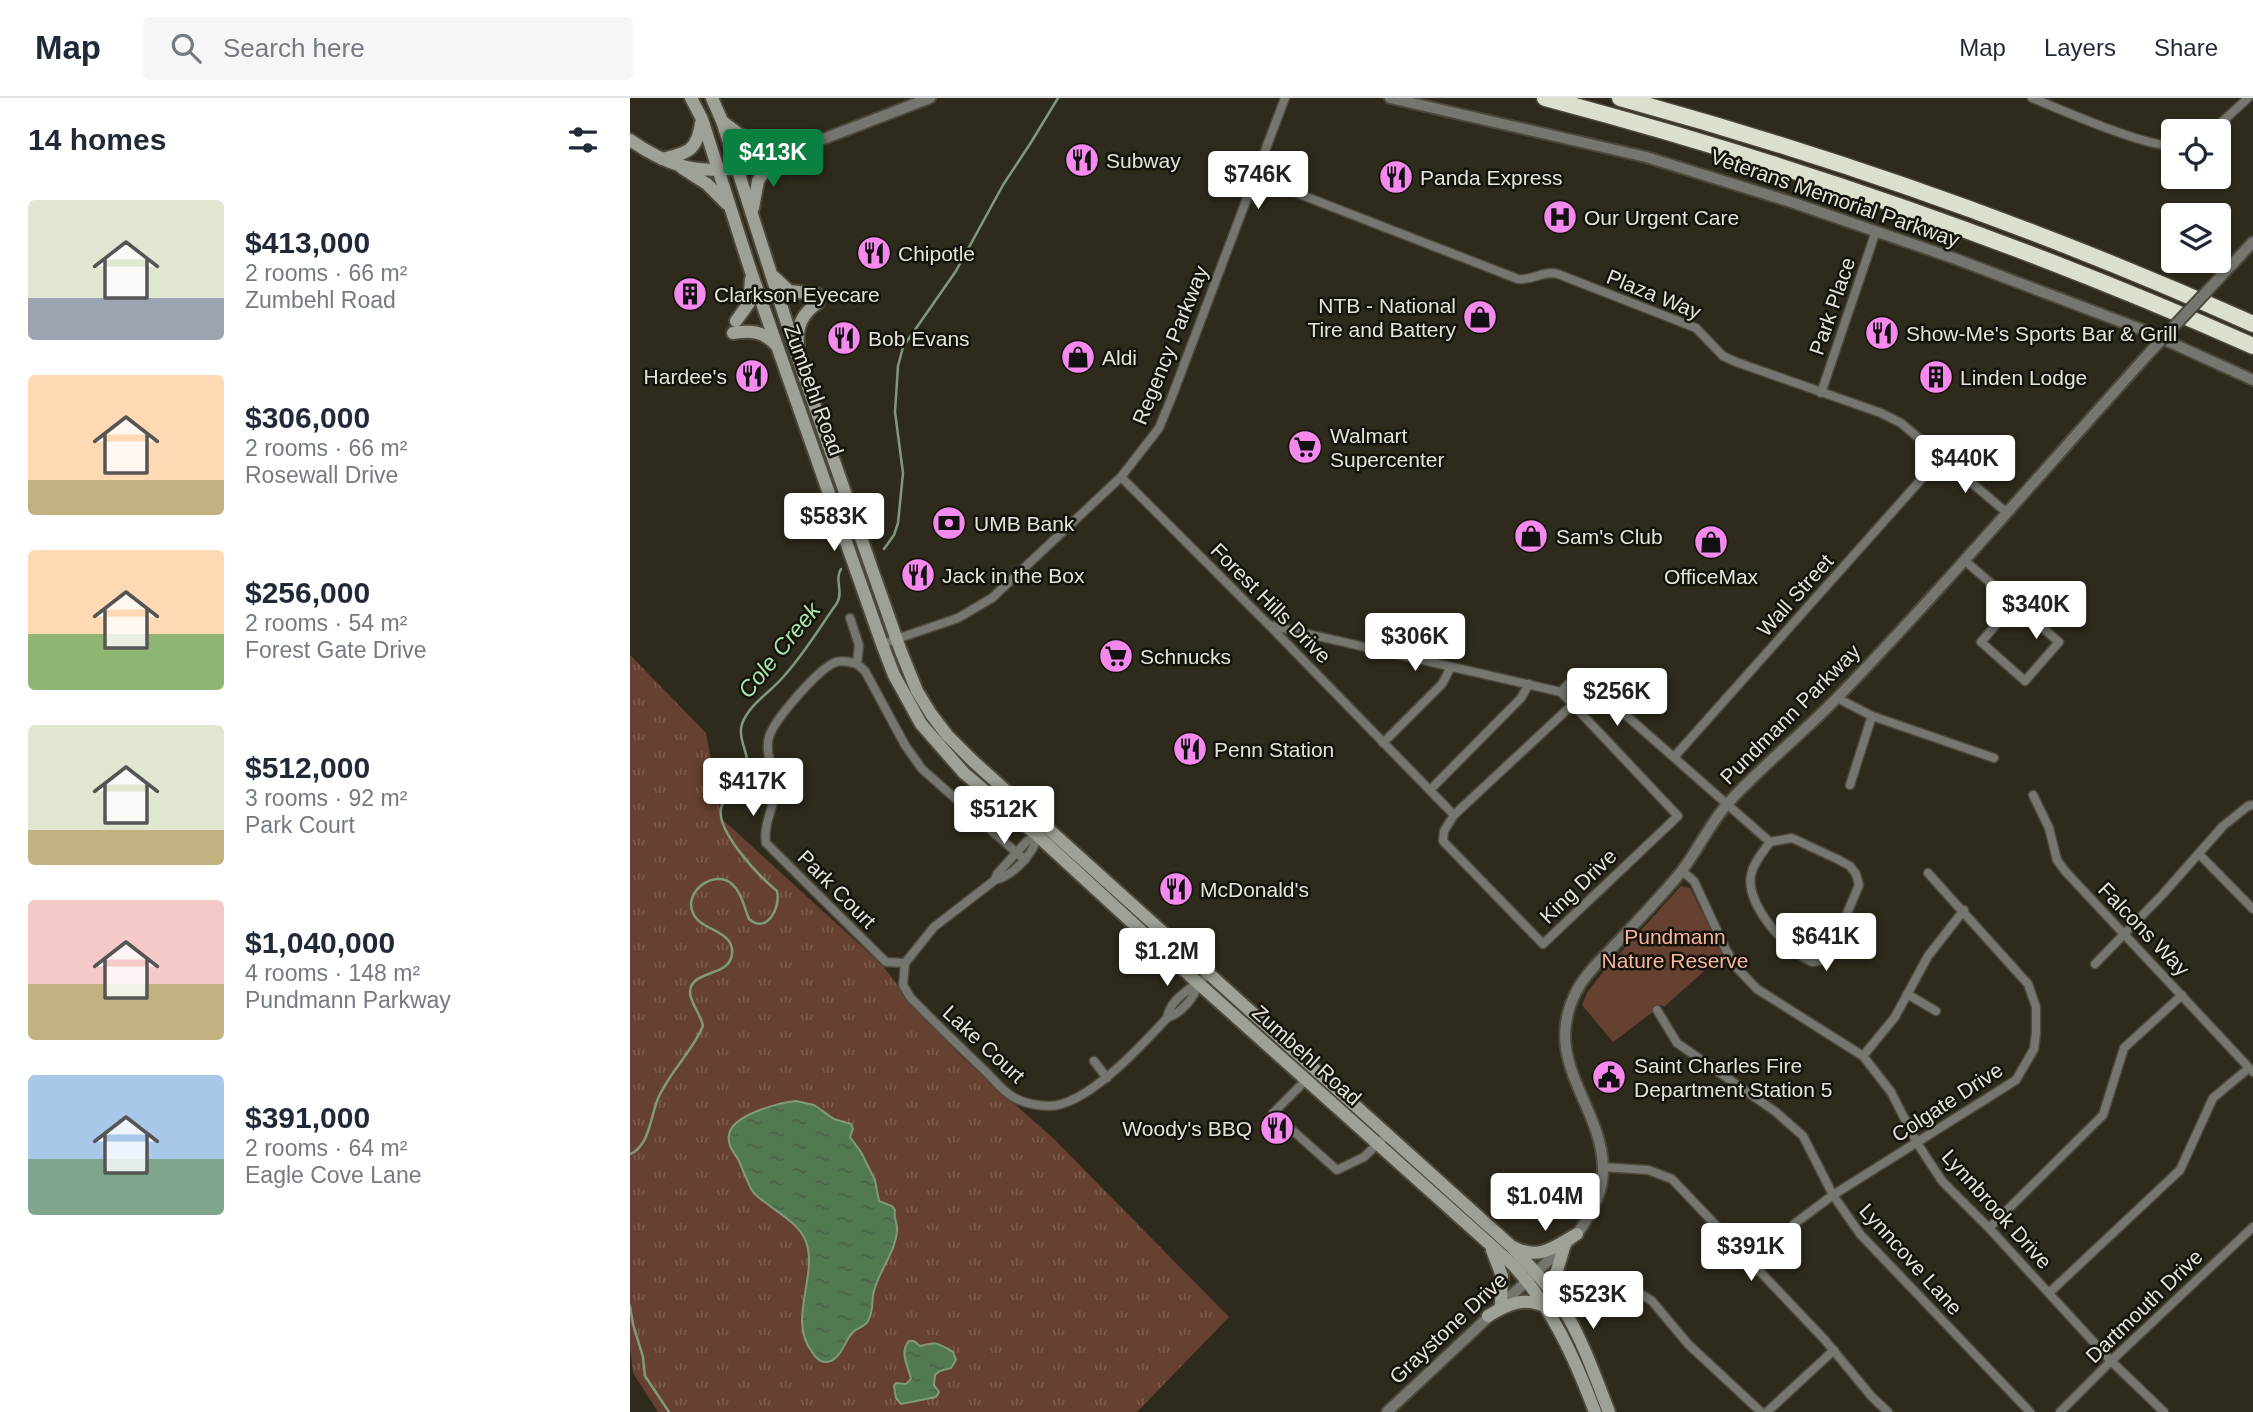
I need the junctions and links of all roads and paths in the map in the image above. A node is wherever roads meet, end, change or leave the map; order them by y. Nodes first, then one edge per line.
1 (691, 98) edge
2 (712, 98) edge
3 (930, 98) edge
4 (1285, 98) edge
5 (1390, 98) edge
6 (1545, 98) edge
7 (1620, 98) edge
8 (2032, 98) edge
9 (2248, 98) edge
10 (2226, 119) edge
11 (702, 120) junction
12 (722, 121) junction
13 (630, 140) edge
14 (2161, 144) edge
15 (792, 151) junction
16 (774, 157) junction
17 (662, 159) junction
18 (681, 167) junction
19 (737, 168) junction
20 (718, 170) junction
21 (1255, 177) junction
22 (731, 208) junction
23 (752, 212) junction
24 (1876, 231) junction
25 (2253, 242) edge
26 (751, 272) junction
27 (770, 274) junction
28 (2253, 324) edge
29 (2253, 346) edge
30 (780, 350) junction
31 (800, 364) junction
32 (2253, 380) edge
33 (1821, 393) junction
34 (1942, 456) junction
35 (1121, 477) junction
36 (2006, 512) junction
37 (846, 517) junction
38 (1964, 560) junction
39 (2015, 603) junction
40 (850, 618) dead end
41 (1269, 625) junction
42 (896, 639) junction
43 (882, 644) junction
44 (857, 664) junction
45 (1451, 667) junction
46 (1529, 684) junction
47 (1561, 692) junction
48 (1837, 698) junction
49 (1572, 705) junction
50 (1872, 716) junction
51 (1383, 743) junction
52 (1674, 757) junction
53 (1994, 758) dead end
54 (1850, 785) dead end
55 (1430, 790) junction
56 (2033, 795) dead end
57 (1728, 803) junction
58 (2253, 805) edge
59 (1454, 815) junction
60 (1043, 832) junction
61 (1770, 842) junction
62 (1017, 853) junction
63 (2199, 854) junction
64 (1025, 860) junction
65 (1682, 871) junction
66 (1928, 873) dead end
67 (995, 880) junction
68 (2253, 909) edge
69 (1964, 910) junction
70 (2126, 935) junction
71 (905, 964) junction
72 (2095, 964) dead end
73 (1208, 974) junction
74 (1198, 983) junction
75 (1907, 994) junction
76 (2182, 995) junction
77 (1657, 1010) dead end
78 (1936, 1011) dead end
79 (1863, 1056) junction
80 (1094, 1061) dead end
81 (2251, 1070) edge
82 (1107, 1078) junction
83 (1306, 1080) junction
84 (1382, 1140) junction
85 (1917, 1143) junction
86 (1603, 1167) junction
87 (1833, 1195) junction
88 (1794, 1224) dead end
89 (2253, 1227) edge
90 (1989, 1228) junction
91 (1577, 1234) junction
92 (1488, 1243) junction
93 (1565, 1244) junction
94 (1511, 1246) junction
95 (1532, 1276) junction
96 (1623, 1283) dead end
97 (2049, 1293) junction
98 (1501, 1304) junction
99 (1546, 1307) junction
100 (1565, 1312) junction
101 (1488, 1316) junction
102 (1834, 1350) junction
103 (2111, 1361) junction
104 (1387, 1412) edge
105 (1595, 1412) edge
106 (1609, 1412) edge
107 (1761, 1412) edge
108 (1767, 1412) edge
109 (1888, 1412) edge
110 (2030, 1412) edge
111 (2060, 1412) edge
112 (2164, 1412) edge

1 - 11 main road, Zumbehl Road
2 - 12 main road, Zumbehl Road
3 - 15 street
4 - 21 street, Regency Parkway
5 - 24 street, Veterans Memorial Parkway
6 - 29 highway
7 - 28 highway
8 - 14 street
9 - 10 street
11 - 17 main road
11 - 20 main road, Zumbehl Road
12 - 15 main road
12 - 19 main road, Zumbehl Road
13 - 17 main road
15 - 16 street
16 - 19 street
16 - 23 main road
17 - 18 main road
18 - 20 main road
18 - 22 main road
19 - 20 main road
19 - 23 main road, Zumbehl Road
20 - 22 main road, Zumbehl Road
21 - 33 street, Plaza Way
21 - 35 street, Regency Parkway
22 - 26 main road, Zumbehl Road
23 - 27 main road, Zumbehl Road
24 - 32 street, Veterans Memorial Parkway
24 - 33 street, Park Place
25 - 36 street, Pundmann Parkway, bridge
26 - 30 main road, Zumbehl Road
26 - 30 main road
27 - 31 main road, Zumbehl Road
27 - 31 main road
30 - 37 main road, Zumbehl Road
31 - 37 main road, Zumbehl Road
33 - 34 street, Plaza Way
34 - 36 street, Plaza Way
34 - 52 street, Wall Street
35 - 41 street, Forest Hills Drive
35 - 42 street, Regency Parkway
36 - 38 street, Pundmann Parkway
37 - 42 main road, Zumbehl Road
37 - 43 main road, Zumbehl Road
38 - 39 street
38 - 48 street, Pundmann Parkway
39 - 39 street
40 - 44 street
41 - 45 street
41 - 51 street, Forest Hills Drive
42 - 43 street, Regency Parkway
42 - 60 main road, Zumbehl Road
43 - 60 main road, Zumbehl Road
44 - 62 street
44 - 71 street, Park Court
45 - 46 street
45 - 51 street
46 - 47 street
46 - 55 street
47 - 49 street
47 - 52 street
48 - 50 street
48 - 57 street, Pundmann Parkway
49 - 59 street
49 - 59 street, King Drive
50 - 53 street
50 - 54 street
51 - 55 street, Forest Hills Drive
52 - 57 street
55 - 59 street, Forest Hills Drive
56 - 70 street, Falcons Way
57 - 61 street
57 - 65 street, Pundmann Parkway
58 - 63 street
60 - 62 street
60 - 64 street
60 - 73 main road, Zumbehl Road
60 - 74 main road, Zumbehl Road
61 - 61 street
62 - 64 street
62 - 67 street
63 - 68 street
63 - 70 street
64 - 67 street
65 - 79 street, Lynnbrook Drive
65 - 86 street, Pundmann Parkway
66 - 69 street, Colgate Drive
67 - 71 street
69 - 75 street
69 - 85 street, Colgate Drive
70 - 72 street
70 - 76 street, Falcons Way
71 - 82 street, Lake Court
73 - 74 street, Lake Court
73 - 84 main road, Zumbehl Road
74 - 82 street, Lake Court
74 - 83 main road, Zumbehl Road
75 - 78 street
75 - 79 street
76 - 81 street, Falcons Way
76 - 90 street
77 - 87 street, Lynncove Lane
79 - 85 street, Lynnbrook Drive
80 - 82 street
81 - 97 street
83 - 84 main road, Zumbehl Road
83 - 84 street
84 - 92 main road, Zumbehl Road
84 - 94 main road, Zumbehl Road
85 - 87 street, Colgate Drive
85 - 90 street, Lynnbrook Drive
86 - 91 street, Pundmann Parkway
86 - 102 street
87 - 88 street, Colgate Drive
87 - 110 street, Lynncove Lane
89 - 103 street, Dartmouth Drive
90 - 97 street, Lynnbrook Drive
91 - 93 street, Pundmann Parkway
91 - 94 main road
92 - 95 main road, Zumbehl Road
92 - 98 main road
93 - 95 street, Pundmann Parkway
93 - 100 main road
94 - 95 main road, Zumbehl Road
95 - 98 street, Graystone Drive
95 - 99 main road, Zumbehl Road
95 - 100 main road, Zumbehl Road
96 - 107 street
97 - 103 street, Lynnbrook Drive
98 - 101 street, Graystone Drive
99 - 101 main road
99 - 105 main road, Zumbehl Road
100 - 106 main road, Zumbehl Road
101 - 104 street, Graystone Drive
102 - 108 street
102 - 109 street
103 - 111 street, Dartmouth Drive
103 - 112 street, Lynnbrook Drive

